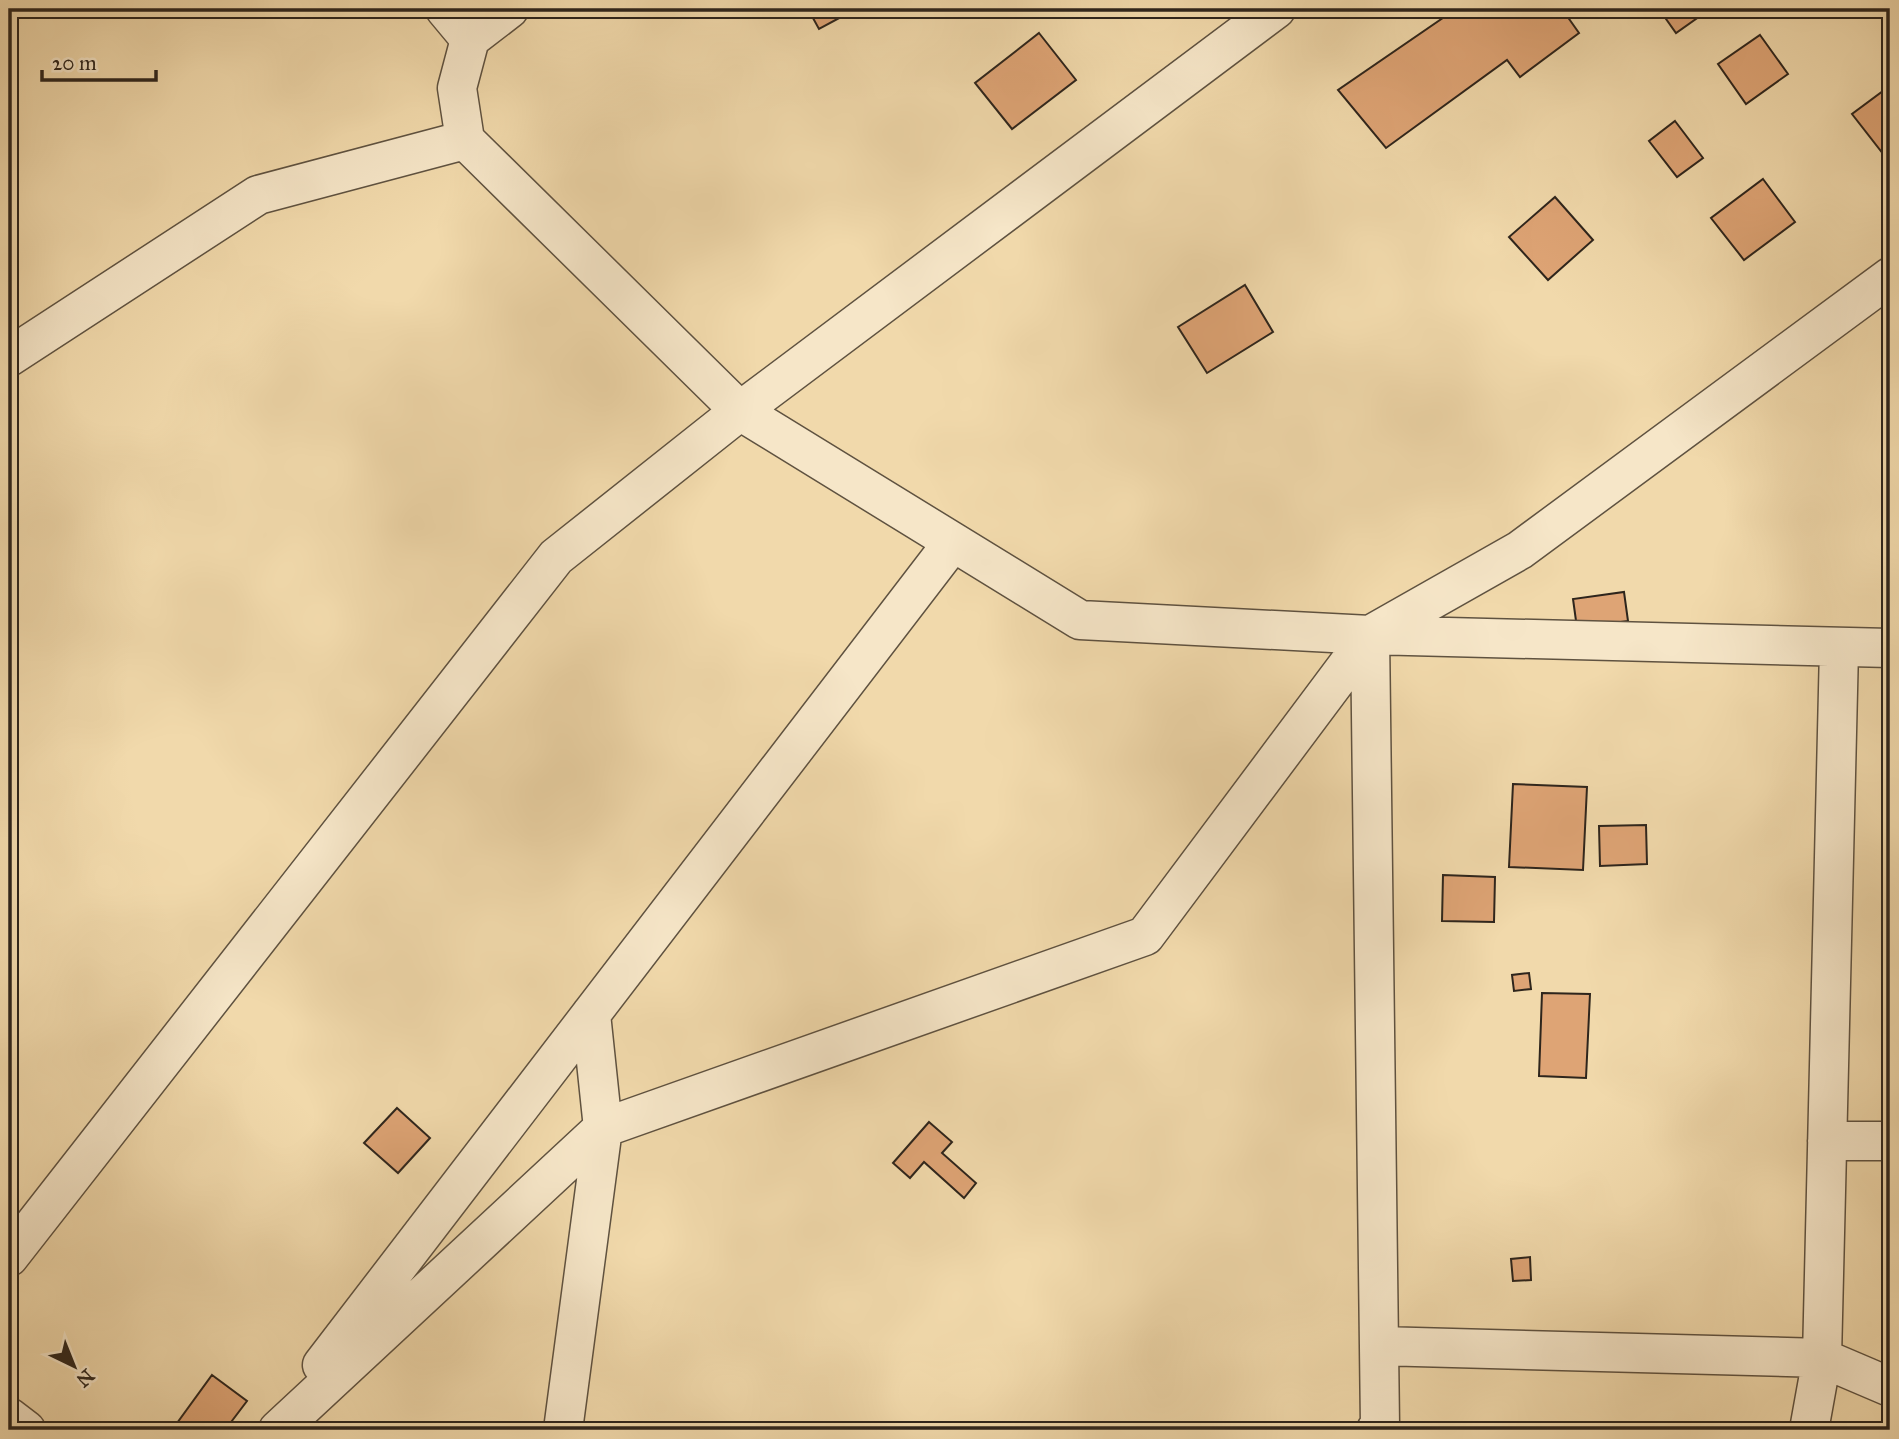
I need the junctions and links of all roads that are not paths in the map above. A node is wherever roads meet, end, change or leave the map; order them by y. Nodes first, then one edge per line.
1 (445, 9) edge
2 (509, 9) edge
3 (1276, 9) edge
4 (470, 39) junction
5 (465, 140) junction
6 (1890, 277) edge
7 (9, 357) edge
8 (740, 411) junction
9 (953, 541) junction
10 (1370, 635) junction
11 (1890, 648) edge
12 (1839, 649) junction
13 (591, 1014) junction
14 (603, 1128) junction
15 (1890, 1140) edge
16 (1827, 1141) junction
17 (9, 1257) edge
18 (1379, 1346) junction
19 (1822, 1358) junction
20 (1890, 1387) edge
21 (9, 1417) edge
22 (26, 1430) edge
23 (271, 1430) edge
24 (278, 1430) edge
25 (564, 1430) edge
26 (1376, 1430) edge
27 (1809, 1430) edge

1 - 4 street
2 - 4 street
3 - 8 street
4 - 5 street
5 - 7 street
5 - 8 street
6 - 10 street
8 - 9 street
8 - 17 street
9 - 10 street
9 - 13 street
10 - 12 street
10 - 14 street
10 - 18 street
11 - 12 street
12 - 16 street
13 - 14 street
13 - 23 street
14 - 24 street
14 - 25 street
15 - 16 street
16 - 19 street
18 - 19 street
18 - 26 street
19 - 20 street
19 - 27 street
21 - 22 street

